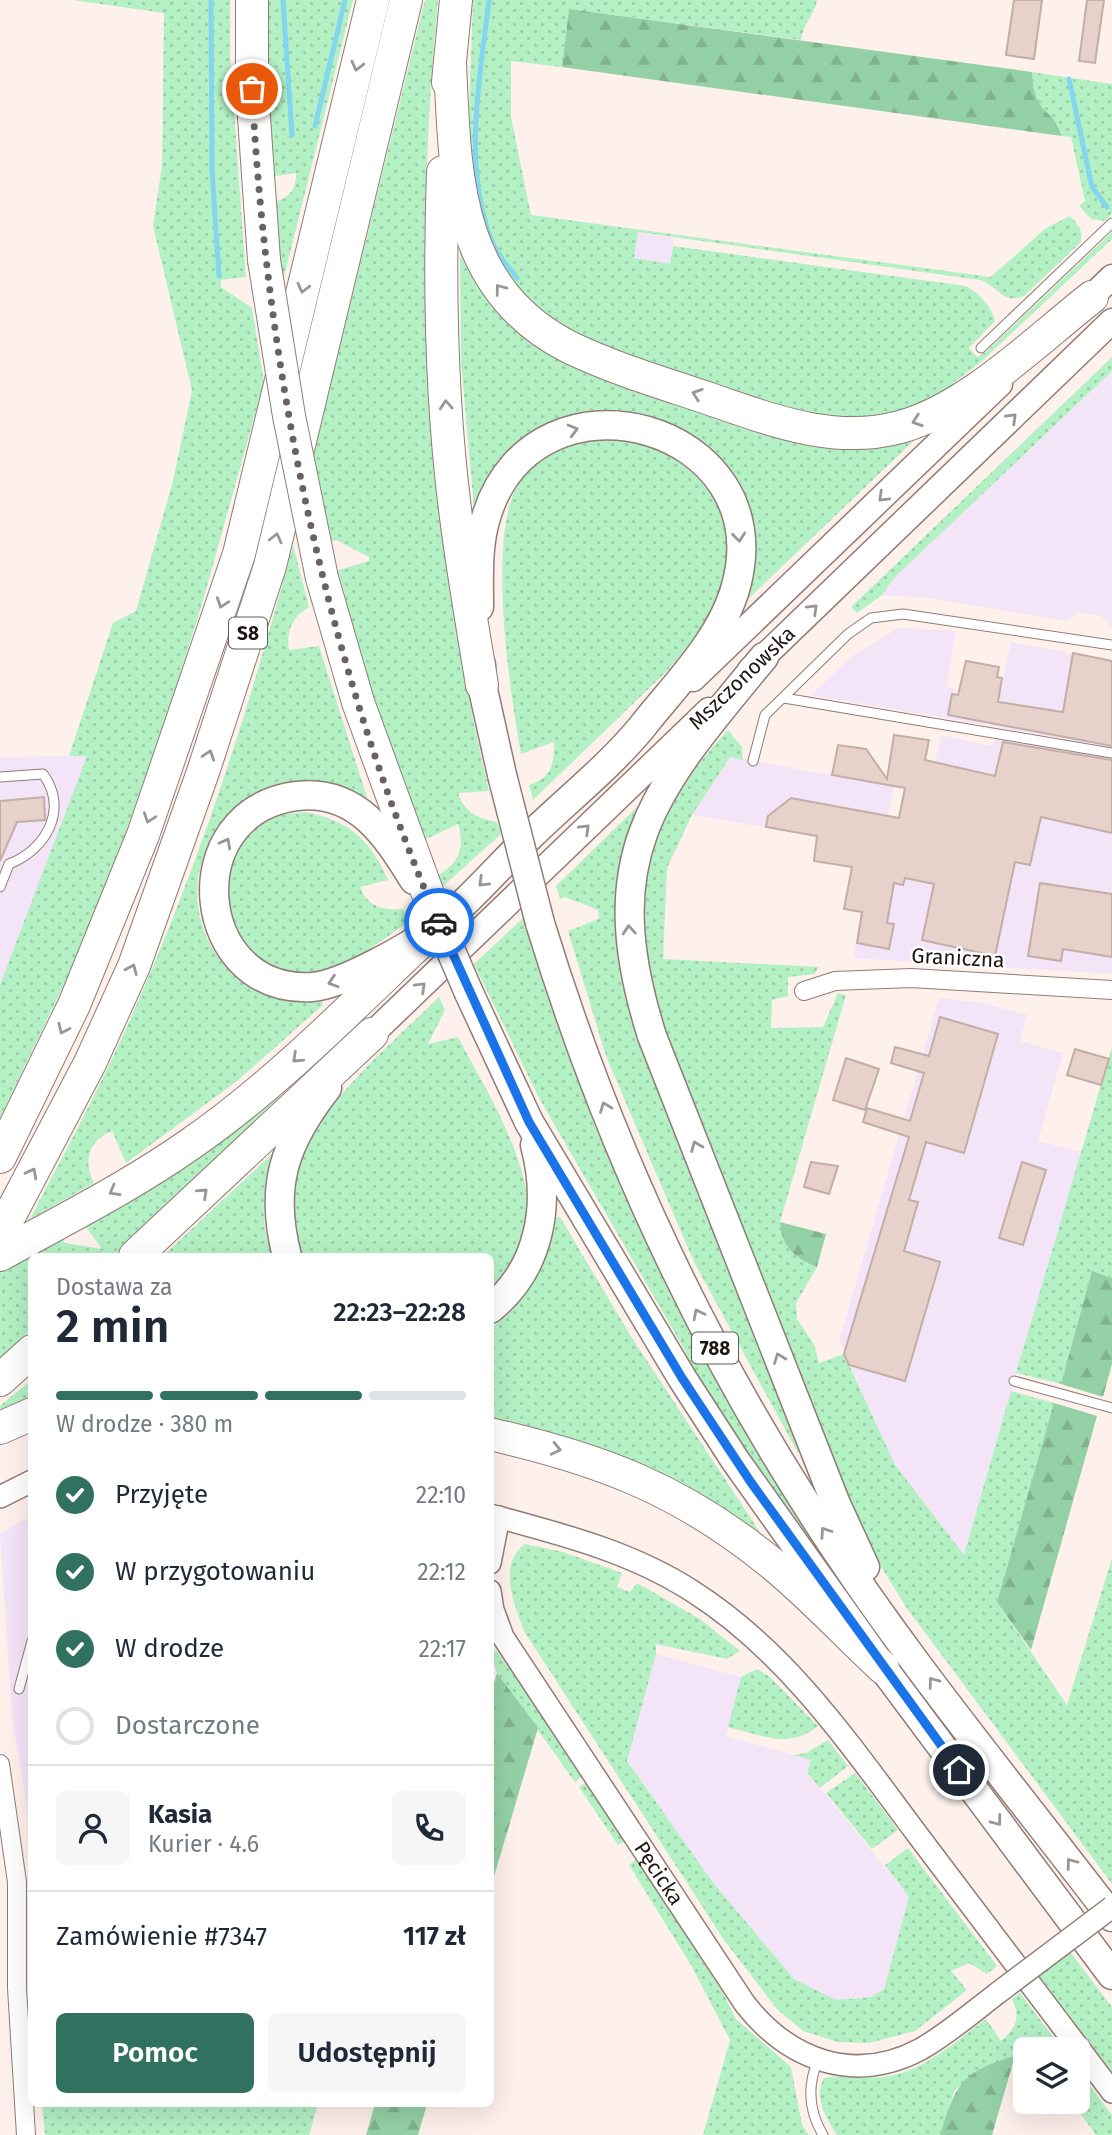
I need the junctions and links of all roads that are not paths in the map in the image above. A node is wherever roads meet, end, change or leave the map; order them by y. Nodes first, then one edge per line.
1 (251, 0) edge
2 (373, 0) edge
3 (406, 0) edge
4 (456, 0) edge
5 (450, 63) junction
6 (1112, 223) edge
7 (1102, 287) edge
8 (1112, 321) edge
9 (981, 348) dead end
10 (1112, 645) edge
11 (764, 657) junction
12 (482, 685) junction
13 (784, 698) junction
14 (638, 732) junction
15 (1112, 753) edge
16 (753, 761) dead end
17 (0, 777) edge
18 (409, 861) junction
19 (0, 887) edge
20 (436, 921) junction
21 (1112, 990) edge
22 (804, 991) dead end
23 (372, 1034) junction
24 (529, 1122) junction
25 (0, 1157) edge
26 (0, 1234) edge
27 (138, 1253) edge
28 (286, 1253) edge
29 (0, 1255) edge
30 (494, 1305) edge
31 (28, 1355) edge
32 (0, 1380) edge
33 (1014, 1381) dead end
34 (1112, 1408) edge
35 (28, 1415) edge
36 (0, 1428) edge
37 (494, 1435) edge
38 (28, 1482) edge
39 (0, 1497) edge
40 (495, 1516) edge
41 (494, 1613) edge
42 (906, 1648) junction
43 (28, 1656) edge
44 (883, 1668) junction
45 (19, 1689) dead end
46 (0, 1764) edge
47 (1112, 1907) edge
48 (1112, 1917) edge
49 (1112, 1975) edge
50 (818, 2060) junction
51 (1112, 2092) edge
52 (26, 2135) edge
53 (824, 2135) edge

1 - 18 highway, bridge
2 -> 25 highway, S8
26 -> 3 highway, S8
4 - 5 highway
7 -> 5 highway
12 -> 5 highway
6 - 9 lane
7 -> 14 main road, Mszczonowska
11 -> 8 main road, Mszczonowska
10 - 13 lane
23 -> 11 main road, Mszczonowska
42 -> 11 main road
12 -> 14 main road
42 -> 12 main road, 788, bridge
13 - 15 lane
13 - 16 lane
14 -> 20 main road
17 - 19 lane
18 - 20 highway
20 -> 18 main road
20 - 24 main road, bridge
20 -> 29 highway
21 - 22 street, Graniczna
27 -> 23 highway
23 - 28 main road
24 - 30 main road
24 - 44 main road, 788
31 - 32 highway
33 - 34 lane
35 - 36 highway
37 -> 44 highway
38 - 39 street
40 - 51 street
41 - 50 street, Pęcicka
48 -> 42 main road, 788
43 - 45 lane
44 -> 49 main road, 788
46 - 52 street
47 - 50 street, Pęcicka, bridge
50 - 53 lane

